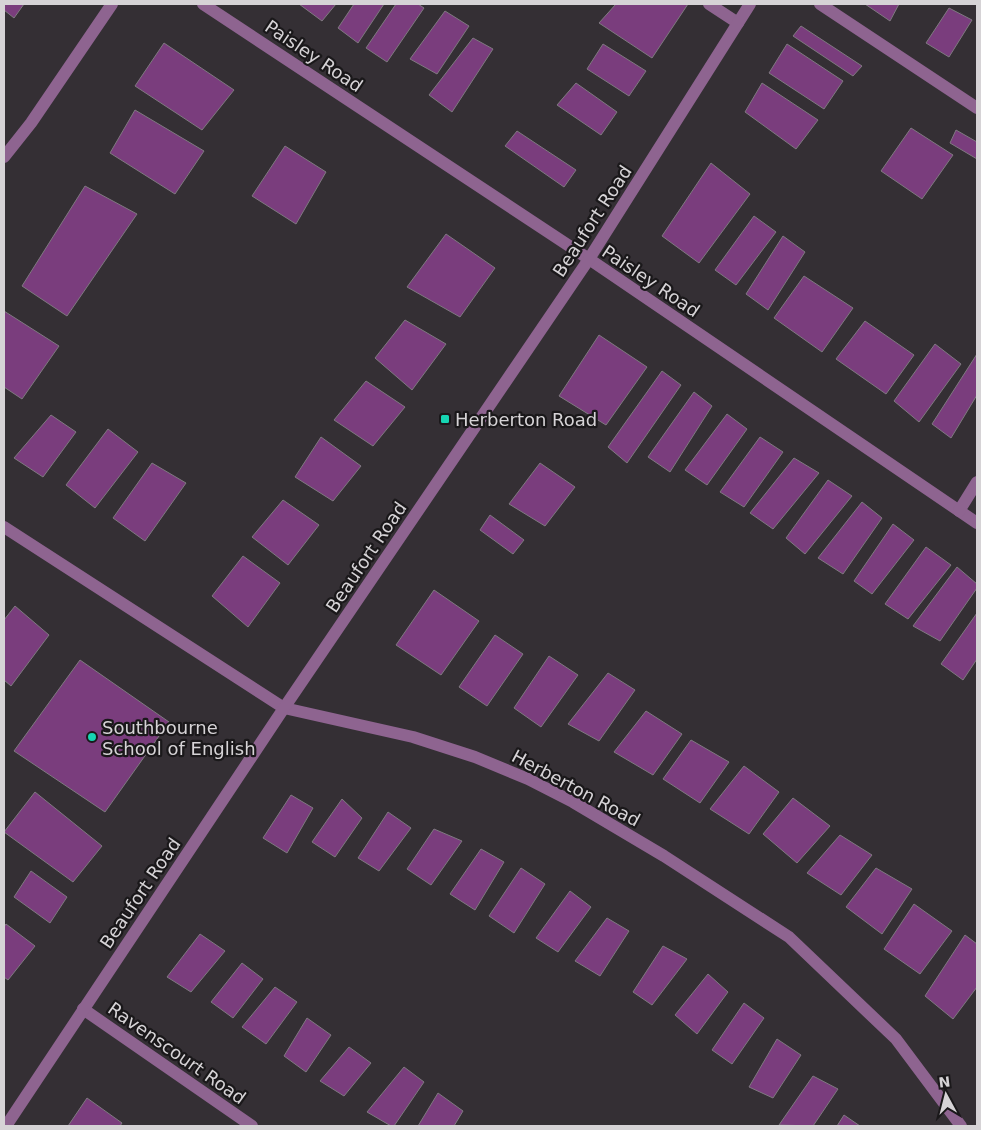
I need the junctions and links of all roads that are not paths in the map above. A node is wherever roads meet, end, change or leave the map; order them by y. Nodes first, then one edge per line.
1 (112, 4) edge
2 (203, 4) edge
3 (709, 4) edge
4 (750, 4) edge
5 (820, 4) edge
6 (738, 23) junction
7 (977, 108) edge
8 (4, 157) edge
9 (589, 259) junction
10 (977, 482) edge
11 (959, 511) junction
12 (977, 523) edge
13 (4, 527) edge
14 (284, 708) junction
15 (83, 1009) junction
16 (6, 1126) edge
17 (252, 1126) edge
18 (961, 1126) edge

1 - 8 street
2 - 9 street, Paisley Road
3 - 6 street
4 - 6 street, Beaufort Road
5 - 7 street
6 - 9 street, Beaufort Road
9 - 11 street, Paisley Road
9 - 14 street, Beaufort Road
10 - 11 street
11 - 12 street, Paisley Road
13 - 14 street, Herberton Road
14 - 15 street, Beaufort Road
14 - 18 street, Herberton Road
15 - 16 street, Beaufort Road
15 - 17 street, Ravenscourt Road

